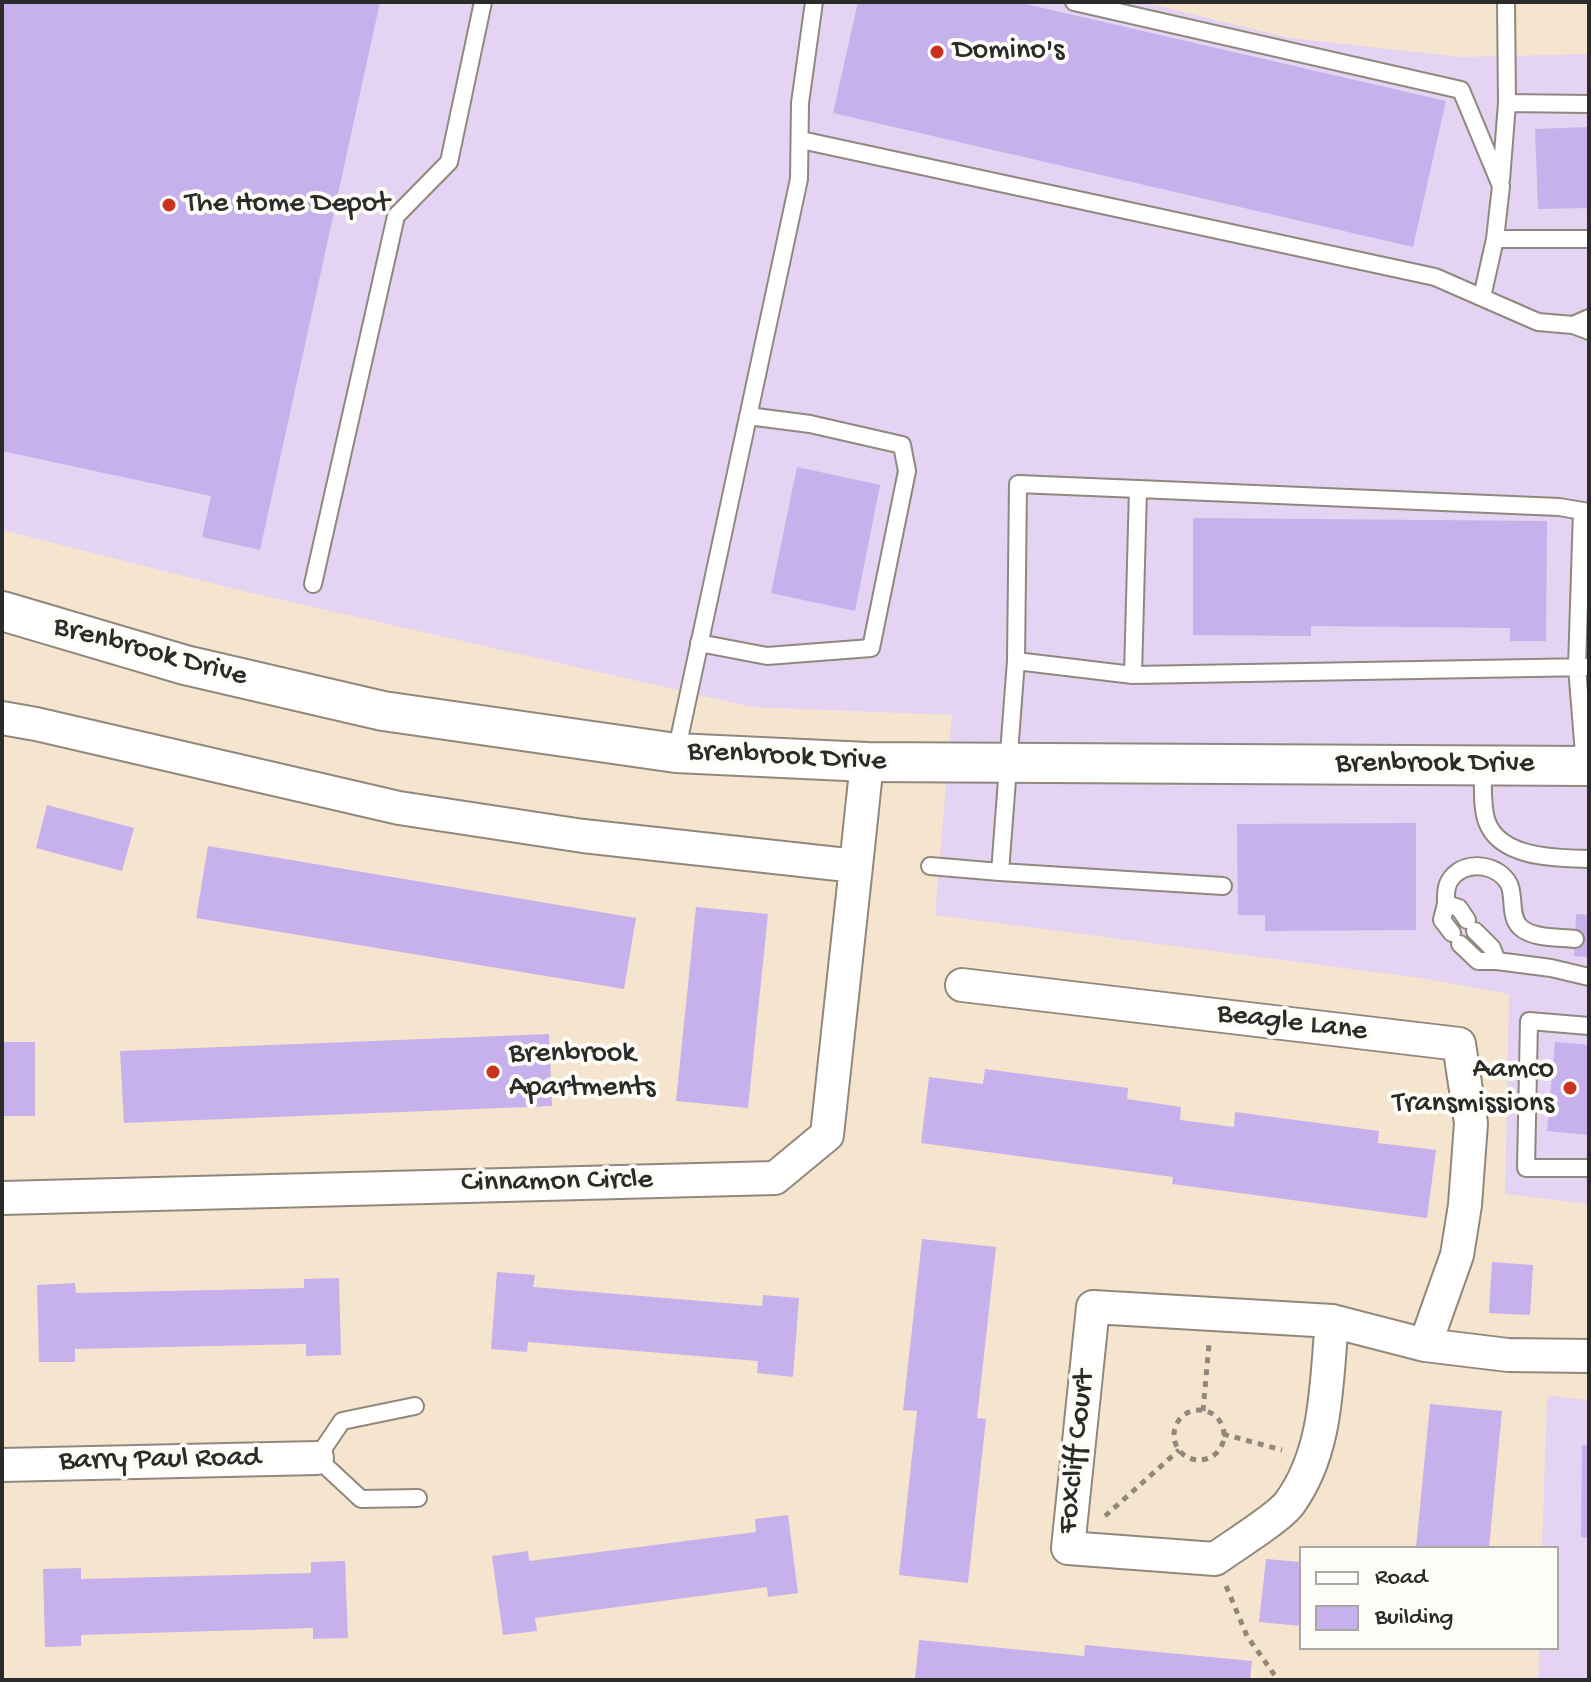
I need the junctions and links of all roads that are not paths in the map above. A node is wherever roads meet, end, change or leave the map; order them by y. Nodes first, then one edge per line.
1 (483, 2) edge
2 (814, 2) edge
3 (1074, 2) edge
4 (1506, 2) edge
5 (1507, 103) junction
6 (1589, 104) edge
7 (801, 140) junction
8 (1501, 186) junction
9 (1495, 239) junction
10 (1589, 239) edge
11 (1482, 297) junction
12 (1589, 318) edge
13 (1581, 328) edge
14 (748, 416) junction
15 (1138, 489) junction
16 (1585, 511) edge
17 (313, 584) dead end
18 (2, 611) edge
19 (699, 643) junction
20 (1016, 661) junction
21 (1583, 667) edge
22 (1133, 675) junction
23 (2, 718) edge
24 (676, 753) junction
25 (867, 762) junction
26 (1009, 764) junction
27 (1482, 766) junction
28 (1587, 766) edge
29 (1589, 859) edge
30 (856, 866) junction
31 (930, 866) dead end
32 (1000, 872) junction
33 (1223, 886) dead end
34 (1446, 904) junction
35 (1575, 939) dead end
36 (1497, 961) junction
37 (1589, 977) edge
38 (962, 985) dead end
39 (1589, 1026) edge
40 (1589, 1168) edge
41 (2, 1198) edge
42 (1332, 1321) junction
43 (1425, 1345) junction
44 (1589, 1356) edge
45 (415, 1406) dead end
46 (317, 1458) junction
47 (2, 1465) edge
48 (418, 1498) dead end

1 - 17 lane
2 - 7 lane
3 - 8 lane
4 - 5 lane
5 - 6 lane
5 - 8 lane
7 - 11 lane
7 - 14 lane
8 - 9 lane
9 - 10 lane
9 - 11 lane
11 - 13 lane
12 - 13 lane
14 - 19 lane
14 - 19 lane
15 - 16 lane
15 - 20 lane
15 - 22 lane
16 - 21 lane
18 - 24 street, Brenbrook Drive
19 - 24 lane
20 - 22 lane
20 - 26 lane
21 - 22 lane
21 - 28 lane
23 - 30 street
24 - 25 street, Brenbrook Drive
25 - 26 street, Brenbrook Drive
25 - 30 street, Cinnamon Circle
26 - 27 street, Brenbrook Drive
26 - 32 lane
27 - 28 street, Brenbrook Drive
27 - 29 lane
30 - 41 street, Cinnamon Circle
31 - 32 lane
32 - 33 lane
34 - 35 lane
34 - 36 lane
34 - 36 lane
36 - 37 lane
38 - 43 street, Beagle Lane
39 - 40 lane
42 - 42 street, Foxcliff Court
42 - 43 street, Foxcliff Court
43 - 44 street, Foxcliff Court
45 - 46 lane
46 - 47 street, Barry Paul Road
46 - 48 lane

